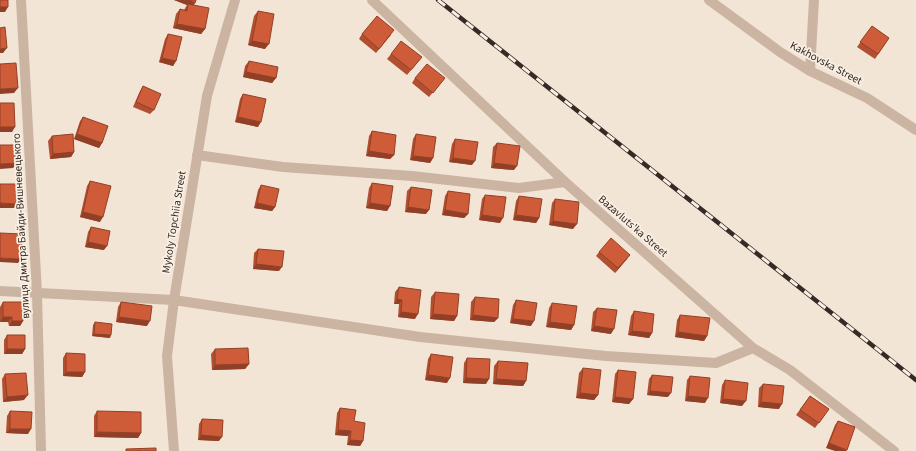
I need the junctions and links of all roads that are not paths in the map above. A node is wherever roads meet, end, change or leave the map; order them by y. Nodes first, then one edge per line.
1 (21, 0) edge
2 (234, 0) edge
3 (372, 0) edge
4 (709, 0) edge
5 (814, 0) edge
6 (810, 71) junction
7 (916, 130) edge
8 (197, 155) junction
9 (565, 182) junction
10 (0, 291) edge
11 (38, 293) junction
12 (174, 300) junction
13 (753, 348) junction
14 (42, 451) edge
15 (174, 451) edge
16 (894, 451) edge

1 - 11 street, вулиця Дмитра Байди-Вишневецького
2 - 8 street, Mykoly Topchiia Street
3 - 9 street, Bazavluts'ka Street
4 - 6 street, Kakhovska Street
5 - 6 street
6 - 7 street, Kakhovska Street
8 - 9 street
8 - 12 street, Mykoly Topchiia Street
9 - 13 street, Bazavluts'ka Street
10 - 11 street
11 - 12 street
11 - 14 street, вулиця Дмитра Байди-Вишневецького
12 - 13 street
12 - 15 street, Mykoly Topchiia Street
13 - 16 street, Bazavluts'ka Street

